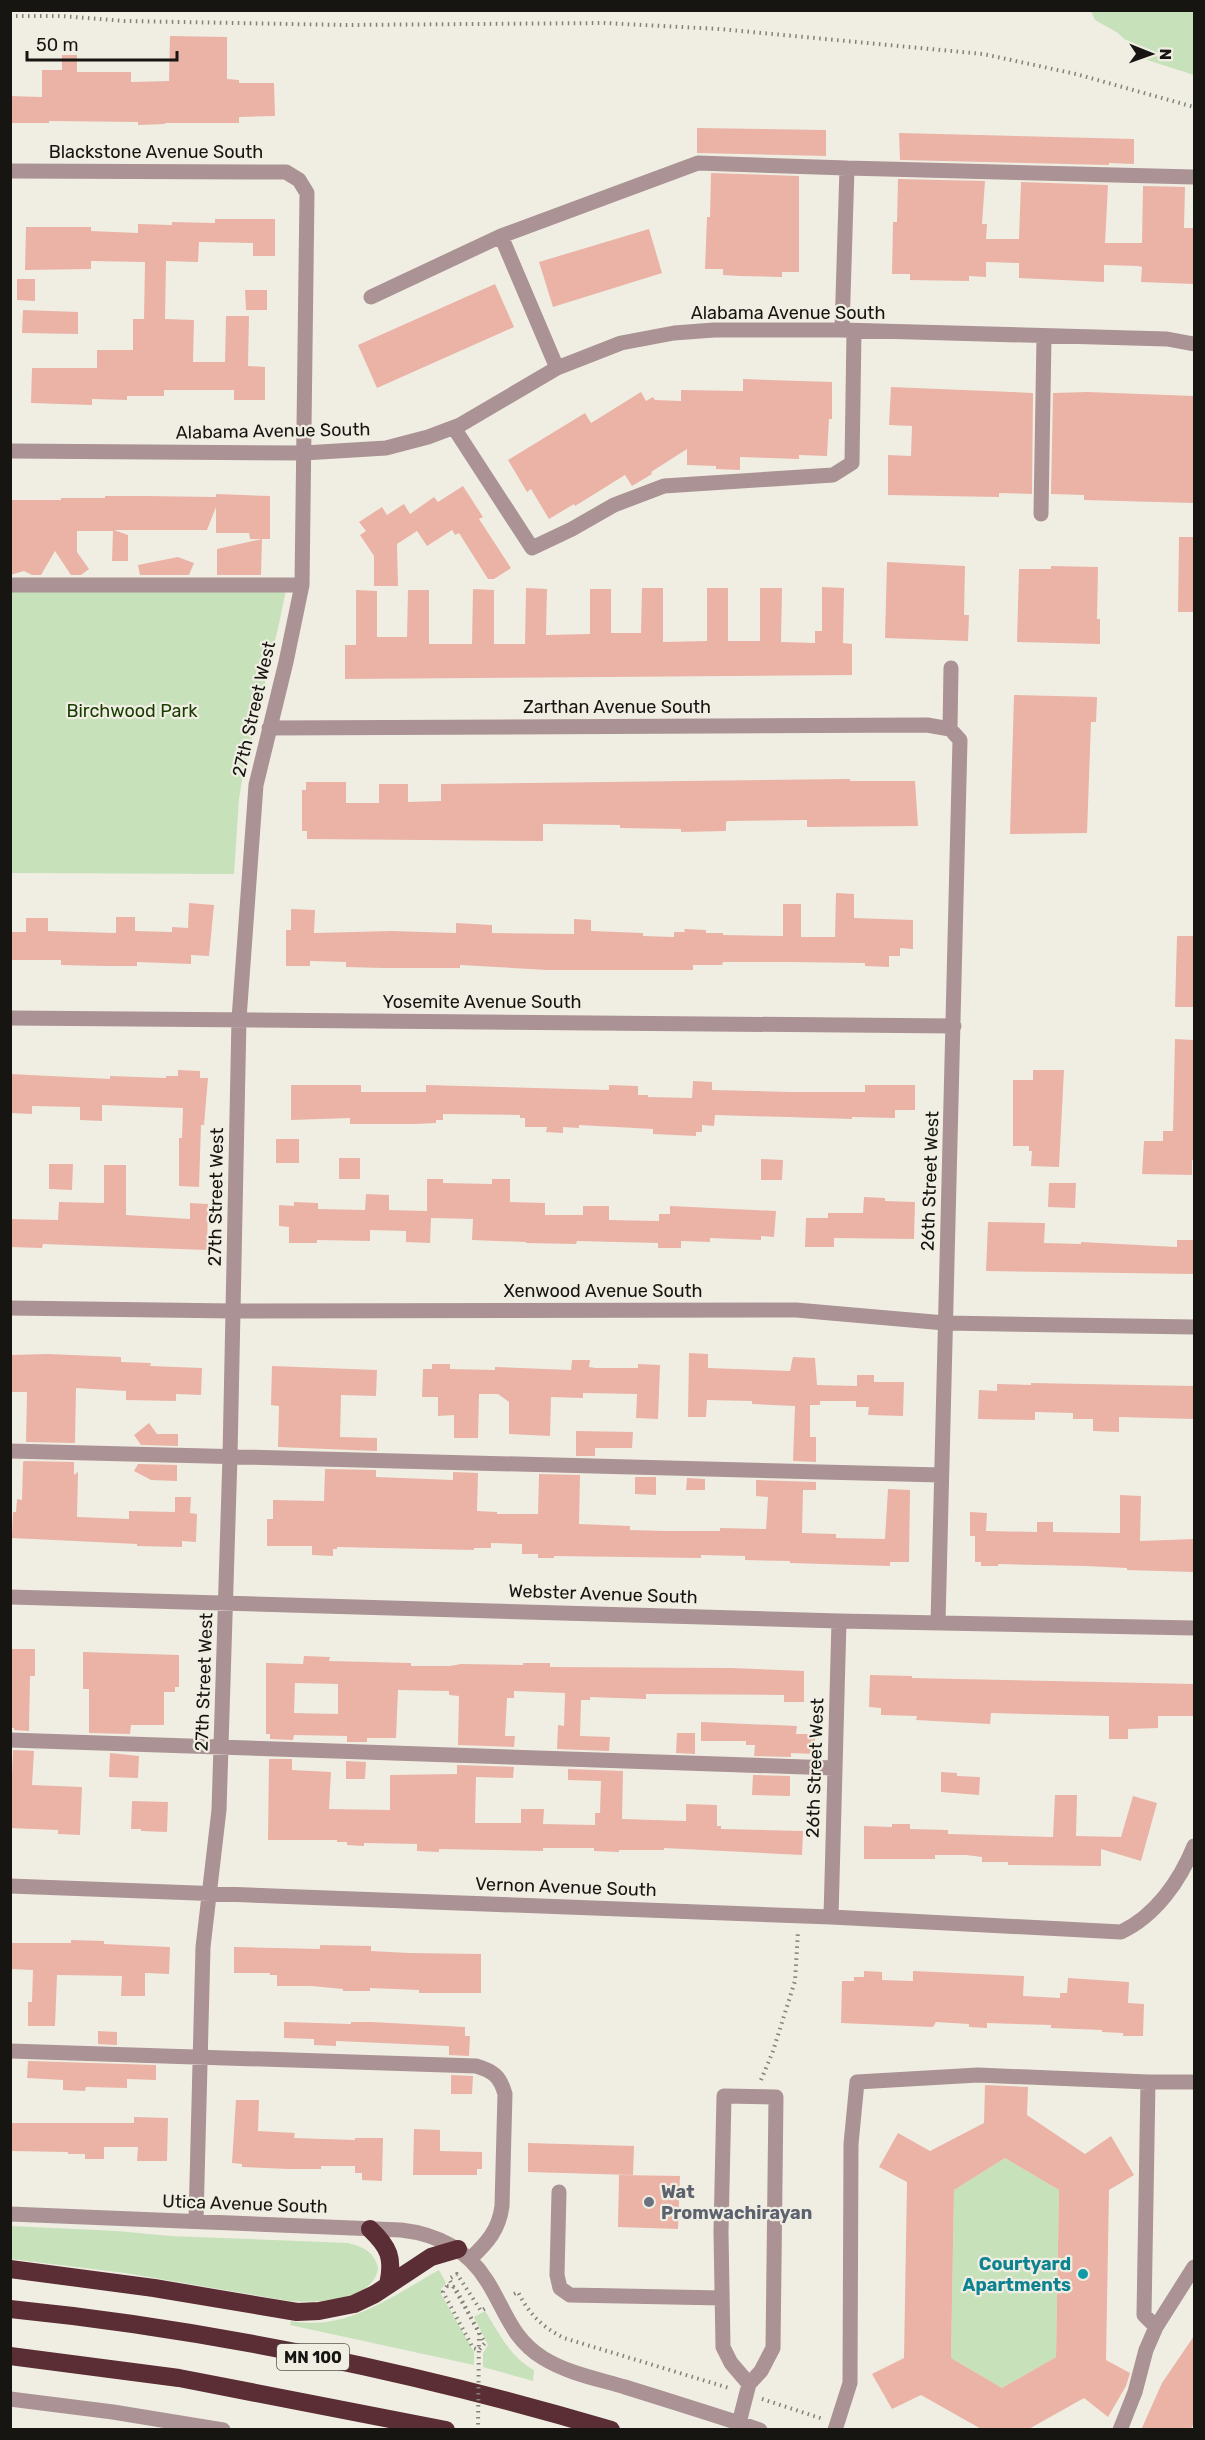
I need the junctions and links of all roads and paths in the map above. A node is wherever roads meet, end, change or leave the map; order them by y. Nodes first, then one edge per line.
1 (10, 16) edge
2 (1194, 107) edge
3 (847, 168) junction
4 (10, 171) edge
5 (1194, 177) edge
6 (299, 180) joint
7 (501, 236) junction
8 (371, 297) dead end
9 (848, 331) junction
10 (1044, 337) junction
11 (1194, 344) edge
12 (557, 368) junction
13 (454, 428) junction
14 (10, 451) edge
15 (304, 453) junction
16 (1041, 514) dead end
17 (10, 585) edge
18 (302, 585) junction
19 (951, 668) dead end
20 (269, 728) junction
21 (955, 734) junction
22 (10, 1018) edge
23 (239, 1019) junction
24 (954, 1026) junction
25 (10, 1308) edge
26 (233, 1311) junction
27 (945, 1323) junction
28 (1194, 1327) edge
29 (10, 1451) edge
30 (230, 1456) junction
31 (941, 1475) junction
32 (10, 1597) edge
33 (226, 1602) junction
34 (839, 1621) junction
35 (938, 1623) junction
36 (1194, 1628) edge
37 (10, 1740) edge
38 (221, 1748) junction
39 (834, 1768) junction
40 (1194, 1846) edge
41 (10, 1886) edge
42 (210, 1893) junction
43 (799, 1916) junction
44 (831, 1917) junction
45 (10, 2051) edge
46 (200, 2057) junction
47 (1148, 2082) junction
48 (1194, 2082) edge
49 (753, 2097) junction
50 (559, 2192) dead end
51 (10, 2214) edge
52 (196, 2221) junction
53 (370, 2229) junction
54 (464, 2254) junction
55 (1194, 2267) edge
56 (10, 2269) edge
57 (388, 2285) junction
58 (518, 2292) dead end
59 (722, 2298) junction
60 (10, 2309) edge
61 (481, 2311) dead end
62 (1156, 2327) junction
63 (10, 2356) edge
64 (748, 2389) junction
65 (10, 2399) edge
66 (397, 2420) junction
67 (739, 2422) junction
68 (836, 2427) edge
69 (223, 2430) edge
70 (418, 2430) edge
71 (446, 2430) edge
72 (478, 2430) edge
73 (611, 2430) edge
74 (760, 2430) edge
75 (1120, 2430) edge

1 - 2 path
3 - 5 street
3 - 7 street
3 - 9 street
4 - 6 street, Blackstone Avenue South
6 - 15 street, 27th Street West
7 - 8 street
7 - 12 street
9 - 10 street, Alabama Avenue South
9 - 12 street, Alabama Avenue South
9 - 13 street
10 - 11 street, Alabama Avenue South
10 - 16 street
12 - 13 street, Alabama Avenue South
13 - 15 street, Alabama Avenue South
14 - 15 street, Alabama Avenue South
15 - 18 street, 27th Street West
17 - 18 street
18 - 20 street, 27th Street West
19 - 21 street, 26th Street West
20 - 21 street, Zarthan Avenue South
20 - 23 street, 27th Street West
21 - 24 street, 26th Street West
22 - 23 street, Yosemite Avenue South
23 - 24 street, Yosemite Avenue South
23 - 26 street, 27th Street West
24 - 27 street, 26th Street West
25 - 26 street, Xenwood Avenue South
26 - 27 street, Xenwood Avenue South
26 - 30 street, 27th Street West
27 - 28 street, Xenwood Avenue South
27 - 31 street, 26th Street West
29 - 30 street
30 - 31 street
30 - 33 street, 27th Street West
31 - 35 street, 26th Street West
32 - 33 street, Webster Avenue South
33 - 34 street, Webster Avenue South
33 - 38 street, 27th Street West
34 - 35 street, Webster Avenue South
34 - 39 street, 26th Street West
35 - 36 street, Webster Avenue South
37 - 38 street
38 - 39 street
38 - 42 street, 27th Street West
39 - 44 street, 26th Street West
40 - 44 street, Vernon Avenue South
41 - 42 street, Vernon Avenue South
42 - 43 street, Vernon Avenue South
42 - 46 street, 27th Street West
43 - 44 street, Vernon Avenue South
43 - 49 path
45 - 46 street
46 - 52 street, 27th Street West
46 - 54 street
47 - 48 street
47 - 62 street
47 - 68 street
49 - 59 street
49 - 64 street
50 - 59 street
51 - 52 street, Utica Avenue South
52 - 53 street, Utica Avenue South
53 - 54 street, Utica Avenue South
53 - 57 highway
54 - 57 highway
54 - 67 street
55 - 62 street
56 - 57 highway
58 - 64 path
59 - 64 street
60 - 73 highway, MN 100
61 - 72 path, bridge
62 - 75 street
63 - 66 highway, MN 100
64 - 67 street
64 - 68 path
65 - 69 street
66 - 70 highway
66 - 71 highway, MN 100
67 - 74 street

